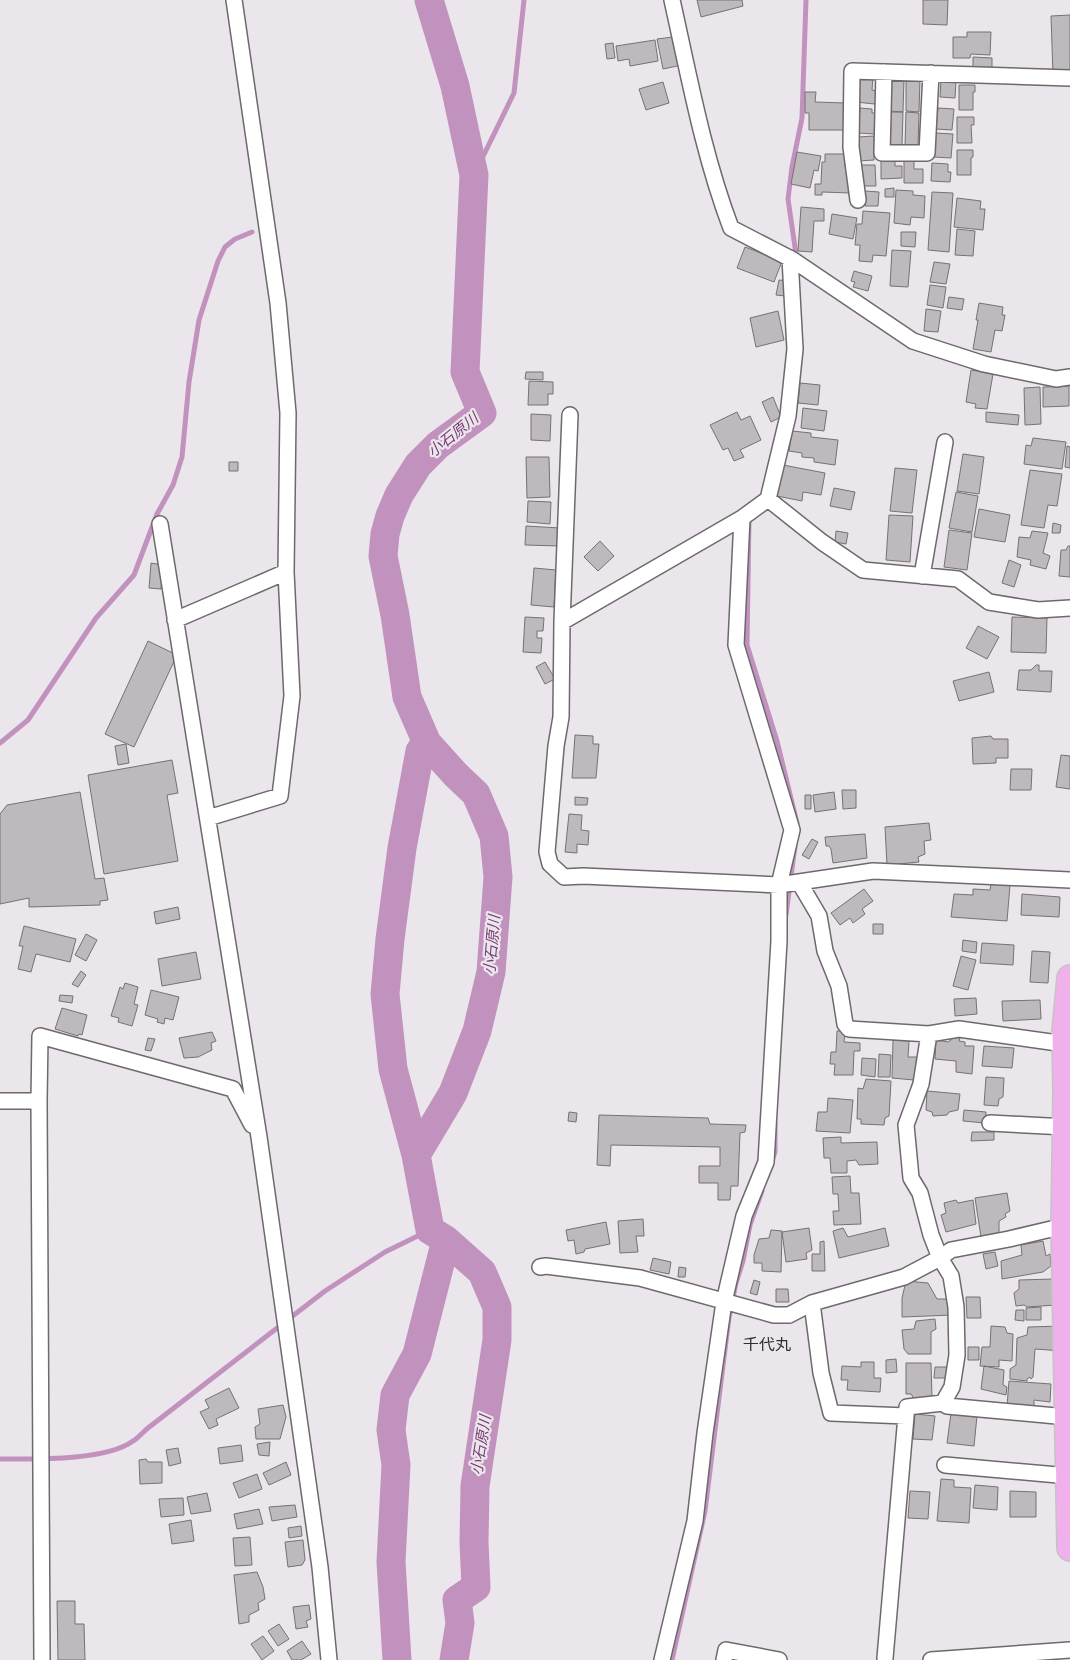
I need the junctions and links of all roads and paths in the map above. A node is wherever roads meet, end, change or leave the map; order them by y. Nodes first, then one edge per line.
1 (234, 0) edge
2 (672, 0) edge
3 (884, 72) junction
4 (931, 73) junction
5 (1070, 78) edge
6 (858, 200) dead end
7 (790, 258) junction
8 (1070, 377) edge
9 (570, 415) dead end
10 (945, 442) dead end
11 (771, 501) junction
12 (742, 518) junction
13 (160, 524) dead end
14 (286, 572) junction
15 (922, 576) junction
16 (1070, 608) edge
17 (175, 620) junction
18 (562, 622) junction
19 (208, 818) junction
20 (1070, 880) edge
21 (789, 883) junction
22 (1070, 978) edge
23 (929, 1034) junction
24 (1065, 1044) junction
25 (0, 1101) edge
26 (39, 1101) junction
27 (990, 1123) dead end
28 (1066, 1127) junction
29 (259, 1137) junction
30 (1064, 1226) junction
31 (940, 1258) junction
32 (540, 1266) dead end
33 (729, 1303) junction
34 (812, 1303) junction
35 (943, 1403) junction
36 (906, 1416) junction
37 (1067, 1417) junction
38 (944, 1465) dead end
39 (1068, 1476) junction
40 (1070, 1548) edge
41 (1070, 1650) edge
42 (887, 1659) edge
43 (42, 1660) edge
44 (329, 1660) edge
45 (662, 1660) edge
46 (724, 1660) edge
47 (779, 1660) edge
48 (931, 1660) edge

1 - 14 street
2 - 7 street
3 - 4 street
3 - 4 street
3 - 6 street
4 - 5 street
7 - 8 street
7 - 11 street
9 - 18 street
10 - 15 street
11 - 12 street
11 - 15 street
12 - 18 street
12 - 21 street
13 - 17 street
14 - 17 street
14 - 19 street
15 - 16 street
17 - 19 street
18 - 21 street
19 - 29 street
20 - 21 street
21 - 23 street
21 - 33 street
22 - 24 highway
23 - 24 street
23 - 31 street
24 - 28 highway
25 - 26 street
26 - 29 street
26 - 43 street
27 - 28 street
28 - 30 highway
29 - 44 street
30 - 31 street
30 - 37 highway
31 - 34 street
31 - 35 street
32 - 33 street
33 - 34 street
33 - 45 street
34 - 36 street
35 - 36 street
35 - 37 street
36 - 42 street
37 - 39 highway
38 - 39 street
39 - 40 highway
41 - 48 street
46 - 47 street

